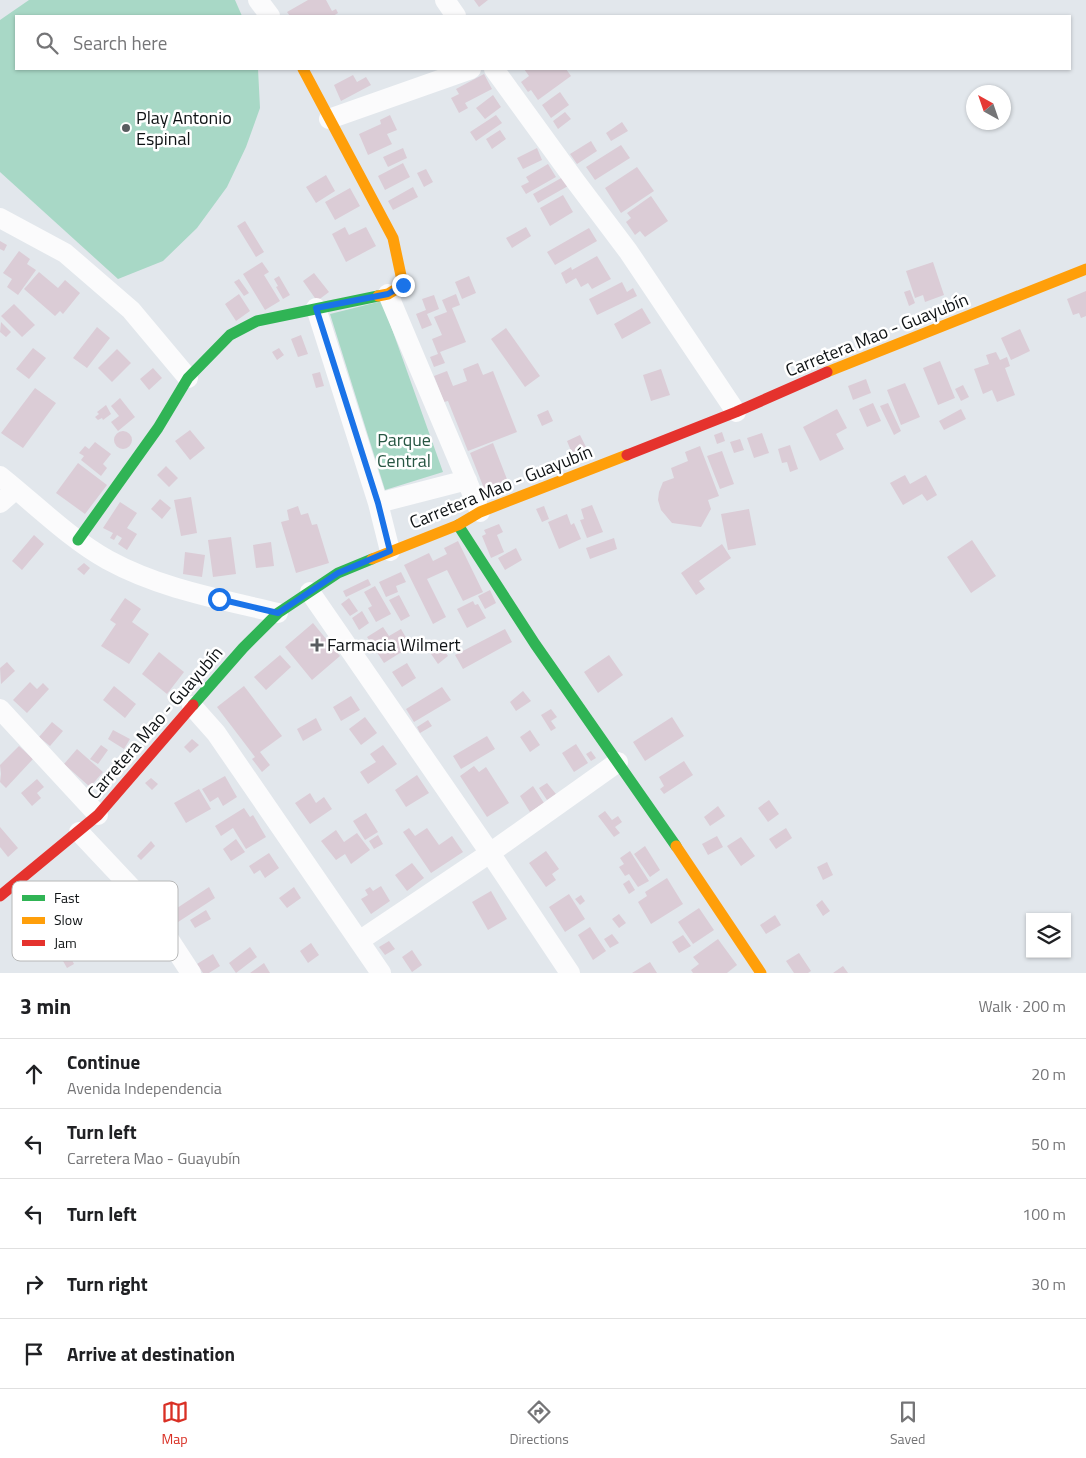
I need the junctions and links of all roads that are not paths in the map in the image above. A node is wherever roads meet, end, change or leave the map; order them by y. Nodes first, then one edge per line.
1 (258, 0) edge
2 (444, 0) edge
3 (269, 15) edge
4 (455, 15) edge
5 (304, 70) edge
6 (468, 70) edge
7 (495, 70) edge
8 (329, 119) junction
9 (0, 218) edge
10 (1086, 269) edge
11 (388, 294) junction
12 (316, 308) junction
13 (188, 378) junction
14 (736, 412) junction
15 (0, 476) edge
16 (466, 480) junction
17 (16, 489) junction
18 (0, 503) edge
19 (378, 503) junction
20 (480, 512) junction
21 (458, 525) junction
22 (78, 540) junction
23 (390, 551) junction
24 (310, 592) junction
25 (278, 613) junction
26 (192, 706) junction
27 (0, 709) edge
28 (618, 762) junction
29 (98, 815) junction
30 (79, 832) junction
31 (490, 853) junction
32 (19, 881) edge
33 (125, 881) edge
34 (12, 886) edge
35 (0, 896) edge
36 (359, 941) junction
37 (178, 953) edge
38 (191, 973) edge
39 (381, 973) edge
40 (570, 973) edge
41 (761, 973) edge

1 - 3 street
2 - 4 street
5 - 8 main road
6 - 8 street
7 - 14 street
8 - 11 main road
9 - 13 street
10 - 14 main road, Carretera Mao - Guayubín
11 - 12 main road
11 - 16 street
12 - 13 main road
12 - 19 street
13 - 22 main road
14 - 20 main road, Carretera Mao - Guayubín
15 - 17 street
16 - 19 street
16 - 20 street
17 - 18 street
17 - 22 street
19 - 23 street
20 - 21 main road, Carretera Mao - Guayubín
21 - 23 main road, Carretera Mao - Guayubín
21 - 28 main road
22 - 25 street
23 - 24 main road, Carretera Mao - Guayubín
24 - 25 main road, Carretera Mao - Guayubín
24 - 31 street
25 - 26 main road, Carretera Mao - Guayubín
26 - 29 main road, Carretera Mao - Guayubín
26 - 36 street
27 - 29 street
28 - 31 street
28 - 41 main road
29 - 30 main road, Carretera Mao - Guayubín
30 - 32 main road, Carretera Mao - Guayubín
30 - 33 street
31 - 36 street
31 - 40 street
34 - 35 main road, Carretera Mao - Guayubín
36 - 39 street
37 - 38 street

